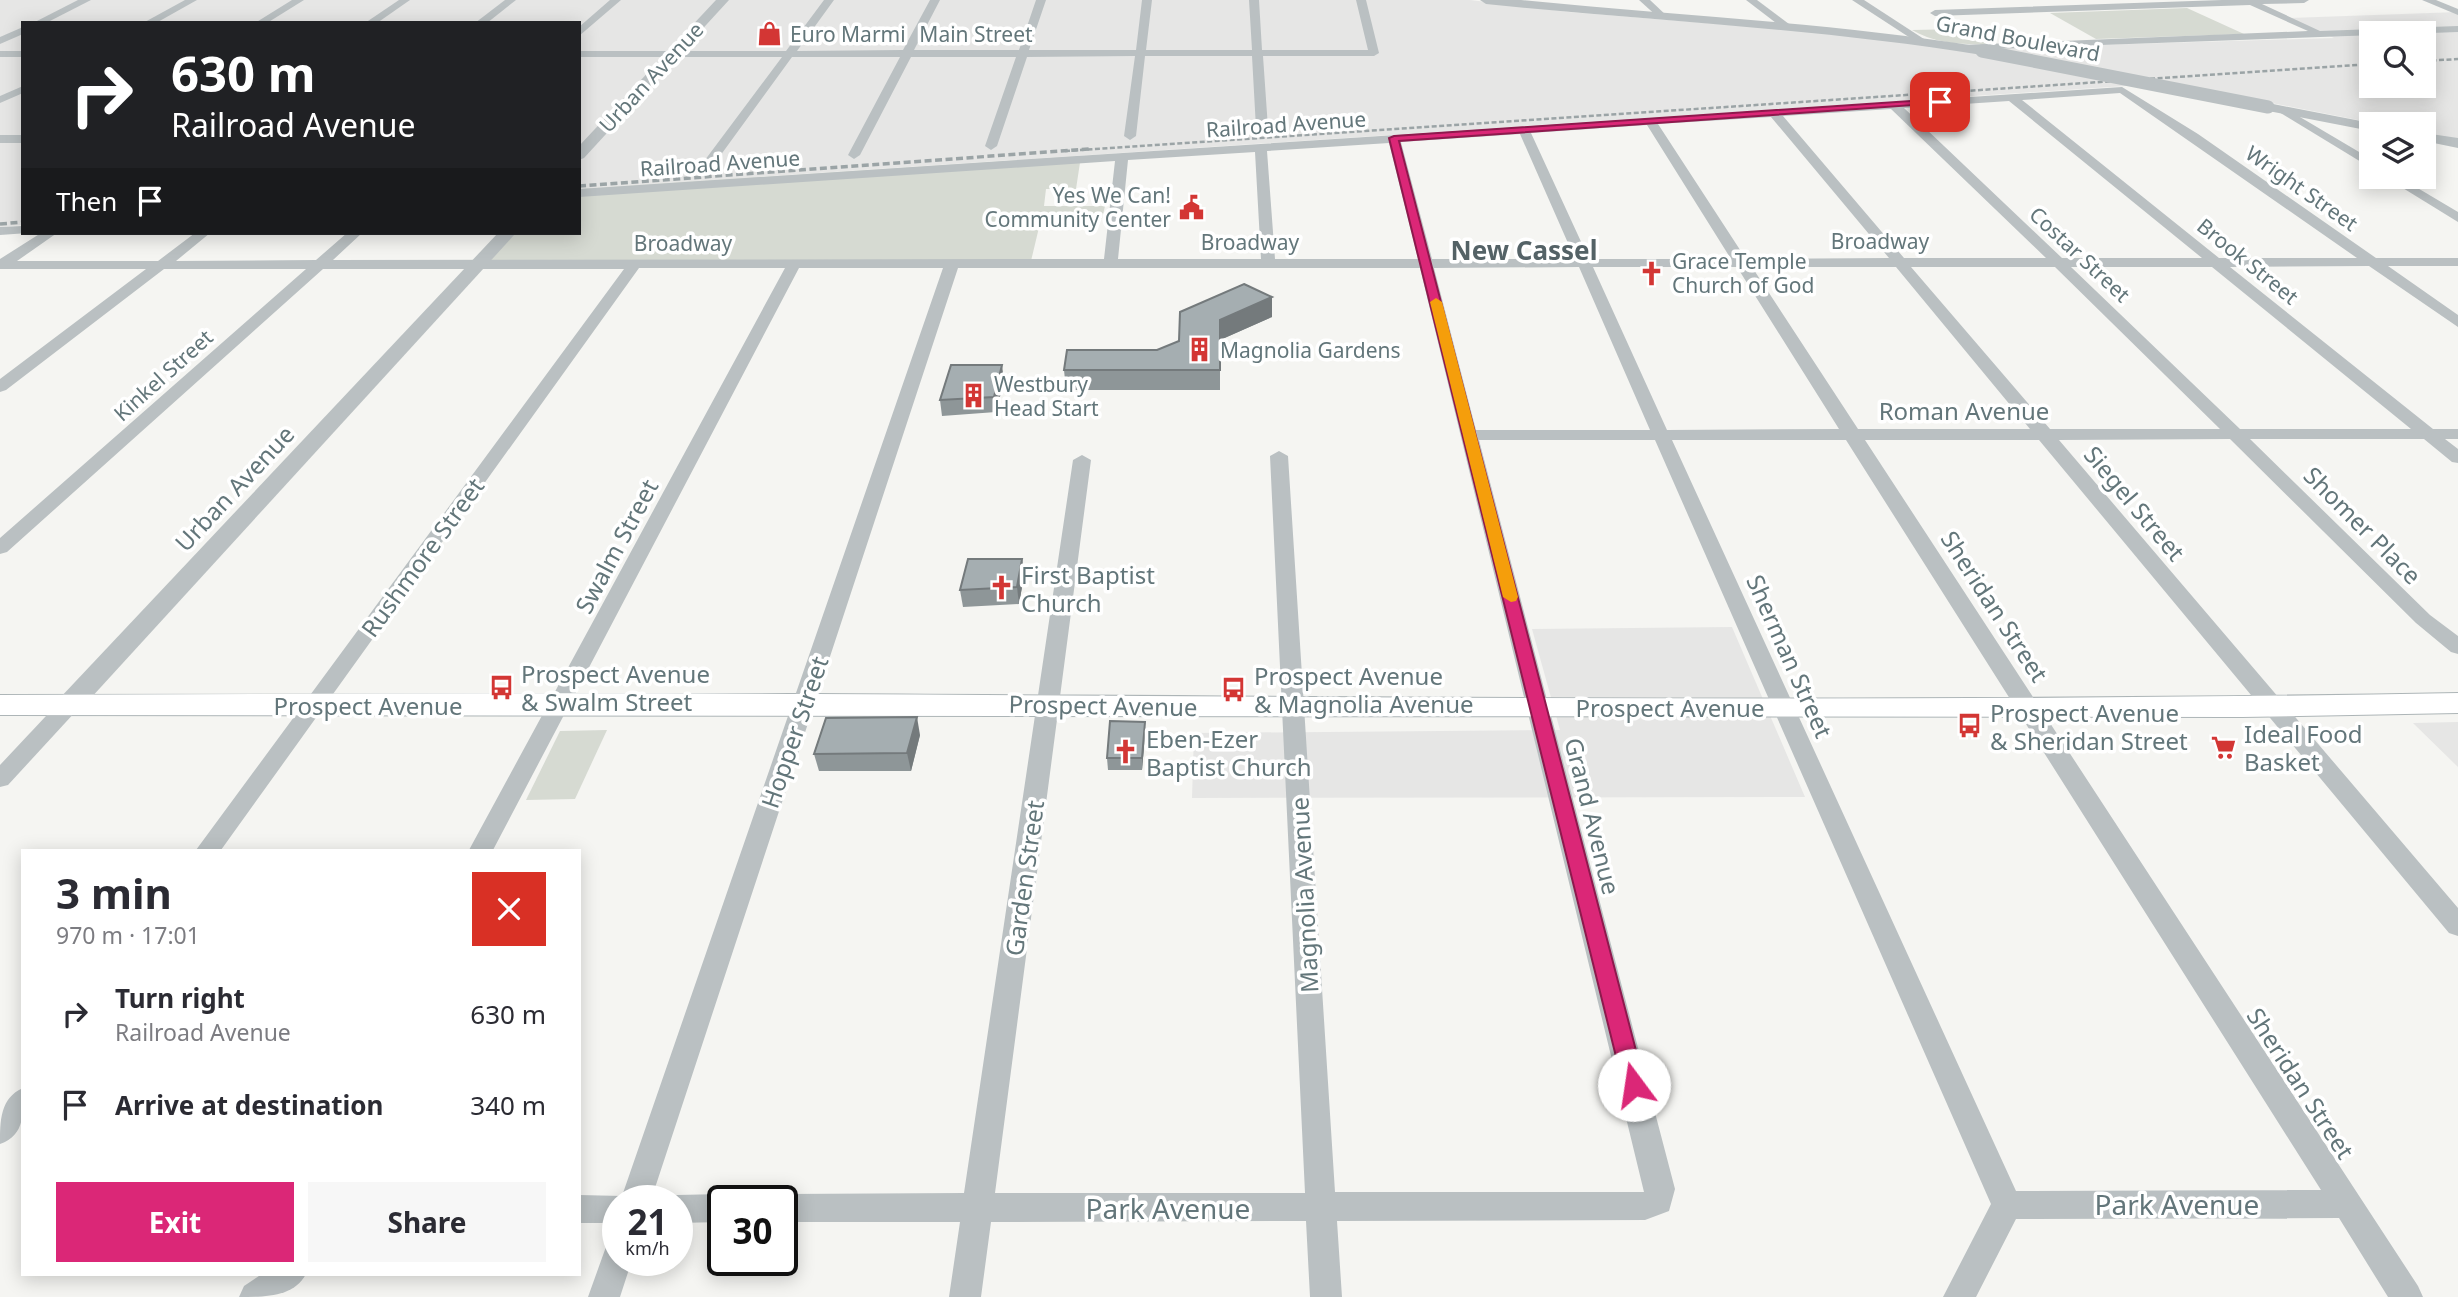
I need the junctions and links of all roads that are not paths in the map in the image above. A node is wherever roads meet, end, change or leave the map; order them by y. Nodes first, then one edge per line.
1 (86, 0) edge
2 (192, 0) edge
3 (299, 0) edge
4 (405, 0) edge
5 (510, 0) edge
6 (616, 0) edge
7 (723, 0) edge
8 (829, 0) edge
9 (935, 0) edge
10 (1041, 0) edge
11 (1147, 0) edge
12 (1254, 0) edge
13 (1361, 0) edge
14 (1486, 0) edge
15 (1644, 0) edge
16 (1751, 0) edge
17 (1857, 0) edge
18 (2304, 0) edge
19 (2427, 0) edge
20 (2245, 1) edge
21 (1540, 3) edge
22 (2458, 12) edge
23 (1935, 13) dead end
24 (1663, 18) junction
25 (42, 21) edge
26 (152, 21) edge
27 (263, 21) edge
28 (373, 21) edge
29 (483, 21) edge
30 (1788, 27) junction
31 (2458, 29) edge
32 (21, 31) edge
33 (581, 31) edge
34 (2321, 34) junction
35 (0, 41) edge
36 (1922, 41) junction
37 (1961, 47) junction
38 (1982, 51) joint
39 (673, 53) junction
40 (790, 53) junction
41 (906, 53) junction
42 (1023, 53) junction
43 (1140, 53) junction
44 (1257, 53) junction
45 (0, 54) edge
46 (21, 54) edge
47 (581, 54) edge
48 (21, 90) edge
49 (2122, 90) joint
50 (2011, 97) junction
51 (0, 100) edge
52 (1894, 105) junction
53 (2275, 109) junction
54 (1774, 113) junction
55 (1650, 121) junction
56 (2359, 125) edge
57 (1262, 128) dead end
58 (1524, 130) junction
59 (1130, 136) dead end
60 (1394, 138) junction
61 (0, 139) edge
62 (21, 139) edge
63 (2436, 139) edge
64 (2458, 143) edge
65 (991, 146) dead end
66 (1261, 147) junction
67 (581, 153) edge
68 (855, 155) dead end
69 (1122, 156) junction
70 (2359, 157) edge
71 (709, 163) dead end
72 (2411, 189) edge
73 (581, 193) edge
74 (2458, 218) edge
75 (21, 229) edge
76 (0, 231) edge
77 (47, 235) edge
78 (200, 235) edge
79 (353, 235) edge
80 (505, 235) edge
81 (2216, 261) junction
82 (2458, 261) edge
83 (1742, 262) junction
84 (1900, 262) junction
85 (2057, 262) junction
86 (2371, 262) junction
87 (1111, 263) junction
88 (1268, 263) junction
89 (1426, 263) junction
90 (1584, 263) junction
91 (319, 264) junction
92 (477, 264) junction
93 (635, 264) junction
94 (794, 264) junction
95 (952, 264) junction
96 (1, 265) edge
97 (161, 265) junction
98 (2458, 322) edge
99 (0, 387) edge
100 (2429, 434) junction
101 (2458, 434) edge
102 (1470, 435) junction
103 (1662, 435) junction
104 (1853, 435) junction
105 (2045, 435) junction
106 (2236, 435) junction
107 (1279, 456) dead end
108 (2458, 458) edge
109 (1082, 460) dead end
110 (0, 548) edge
111 (2458, 647) edge
112 (2458, 703) edge
113 (559, 704) junction
114 (804, 704) junction
115 (1048, 704) junction
116 (0, 705) edge
117 (69, 705) junction
118 (314, 705) junction
119 (2274, 706) junction
120 (1785, 707) junction
121 (2029, 707) junction
122 (1294, 708) junction
123 (1539, 708) junction
124 (0, 779) edge
125 (209, 849) edge
126 (482, 849) edge
127 (2458, 926) edge
128 (21, 1104) edge
129 (0, 1131) edge
130 (641, 1185) edge
131 (2347, 1204) junction
132 (2007, 1205) junction
133 (1554, 1206) joint
134 (1320, 1207) junction
135 (798, 1208) edge
136 (977, 1208) junction
137 (581, 1209) edge
138 (602, 1209) edge
139 (287, 1276) edge
140 (611, 1276) edge
141 (255, 1297) edge
142 (604, 1297) edge
143 (965, 1297) edge
144 (1326, 1297) edge
145 (1958, 1297) edge
146 (2407, 1297) edge

1 - 25 street
2 - 26 street
3 - 27 street
4 - 28 street
5 - 29 street
6 - 33 street
7 - 39 street, Urban Avenue
8 - 40 street
9 - 41 street
10 - 42 street
11 - 43 street
12 - 44 street
13 - 44 street, Main Street
14 - 21 street, Grand Boulevard
15 - 24 street
16 - 30 street
17 - 36 street
18 - 20 street
19 - 22 street
20 - 23 street
20 - 34 street
21 - 24 street, Grand Boulevard
24 - 30 street, Grand Boulevard
30 - 36 street, Grand Boulevard
31 - 34 street
32 - 35 street
34 - 37 street
36 - 37 street, Grand Boulevard
37 - 38 street, Grand Boulevard
38 - 53 street, Grand Boulevard, bridge
39 - 40 street, Main Street
39 - 47 street, Main Street
39 - 67 street, Urban Avenue
40 - 41 street, Main Street
40 - 71 street
41 - 42 street, Main Street
41 - 68 street
42 - 43 street, Main Street
42 - 65 street
43 - 44 street, Main Street
43 - 59 street
44 - 57 street
45 - 46 street
48 - 51 street
49 - 50 street, Railroad Avenue
49 - 86 street, Wright Street
50 - 52 street, Railroad Avenue
50 - 81 street, Brook Street
52 - 54 street, Railroad Avenue
52 - 85 street, Costar Street
53 - 56 street, Grand Boulevard
53 - 70 street
54 - 55 street, Railroad Avenue
54 - 84 street, Siegel Street
55 - 58 street, Railroad Avenue
55 - 83 street, Sheridan Street
58 - 60 street, Railroad Avenue
58 - 90 street, Sherman Street
60 - 66 street, Railroad Avenue
60 - 89 street, Grand Avenue
61 - 62 street
63 - 64 street
66 - 69 street, Railroad Avenue
66 - 88 street
69 - 73 street, Railroad Avenue
69 - 87 street
72 - 74 street
75 - 76 street
77 - 96 street
78 - 97 street
79 - 91 street, Kinkel Street
80 - 92 street, Urban Avenue
81 - 85 street, Broadway
81 - 86 street, Broadway
81 - 100 street, Brook Street
82 - 86 street, Broadway
83 - 84 street, Broadway
83 - 90 street, Broadway
83 - 104 street, Sheridan Street
84 - 85 street, Broadway
84 - 105 street, Siegel Street
85 - 106 street, Costar Street
86 - 98 street, Wright Street
87 - 88 street, Broadway
87 - 95 street, Broadway
88 - 89 street, Broadway
89 - 90 street, Broadway
89 - 102 street, Grand Avenue
90 - 103 street, Sherman Street
91 - 92 street, Broadway
91 - 97 street, Broadway
91 - 110 street, Kinkel Street
92 - 93 street, Broadway
92 - 117 street, Urban Avenue
93 - 94 street, Broadway
93 - 118 street, Rushmore Street
94 - 95 street, Broadway
94 - 113 street, Swalm Street
95 - 114 street, Hopper Street
96 - 97 street, Broadway
97 - 99 street
100 - 101 street, Roman Avenue
100 - 106 street, Roman Avenue
100 - 108 street, Brook Street
102 - 103 street, Roman Avenue
102 - 123 street, Grand Avenue
103 - 104 street, Roman Avenue
103 - 120 street, Sherman Street
104 - 105 street, Roman Avenue
104 - 121 street, Sheridan Street
105 - 106 street, Roman Avenue
105 - 119 street, Siegel Street
106 - 111 street, Shomer Place
107 - 122 street, Magnolia Avenue
109 - 115 street, Garden Street
112 - 119 main road, Prospect Avenue
113 - 114 main road, Prospect Avenue
113 - 118 main road, Prospect Avenue
113 - 126 street, Swalm Street
114 - 115 main road, Prospect Avenue
114 - 130 street, Hopper Street
115 - 122 main road, Prospect Avenue
115 - 136 street, Garden Street
116 - 117 main road, Prospect Avenue
117 - 118 main road, Prospect Avenue
117 - 124 street, Urban Avenue
118 - 125 street, Rushmore Street
119 - 121 main road, Prospect Avenue
119 - 127 street, Siegel Street
120 - 121 main road, Prospect Avenue
120 - 123 main road, Prospect Avenue
120 - 132 street, Sherman Street
121 - 131 street, Sheridan Street
122 - 123 main road, Prospect Avenue
122 - 134 street, Magnolia Avenue
123 - 133 street, Grand Avenue
128 - 129 street
131 - 132 street, Park Avenue
131 - 146 street, Sheridan Street
132 - 145 street
133 - 134 street, Park Avenue
134 - 136 street, Park Avenue
134 - 144 street, Magnolia Avenue
135 - 136 street, Park Avenue
136 - 143 street, Garden Street
137 - 138 street
139 - 141 street
140 - 142 street

